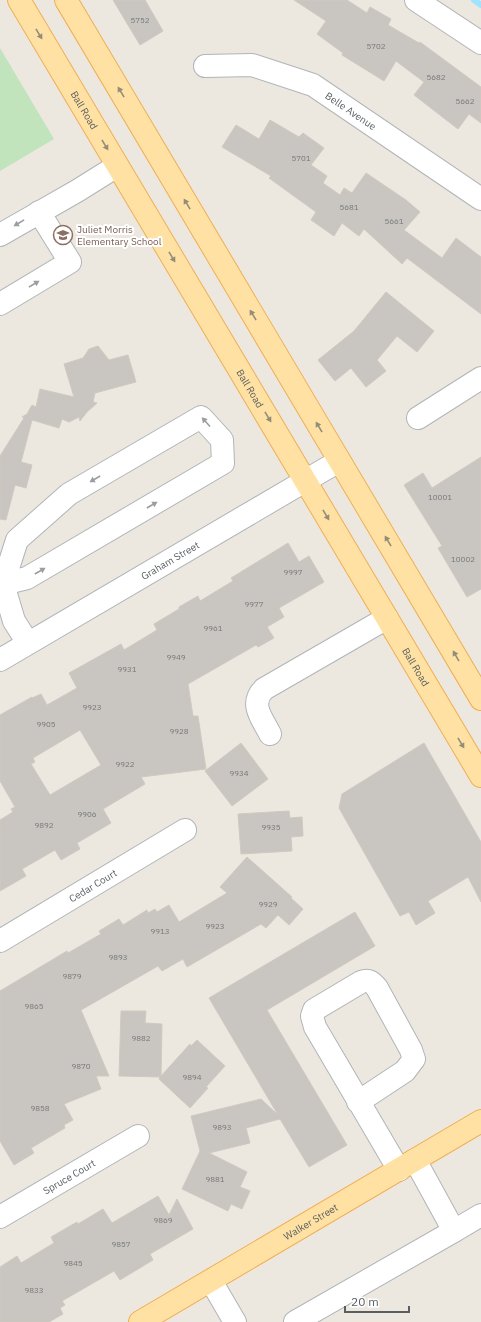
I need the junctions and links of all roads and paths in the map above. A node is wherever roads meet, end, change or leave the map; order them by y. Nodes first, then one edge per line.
1 (19, 0) edge
2 (66, 0) edge
3 (416, 0) edge
4 (481, 43) edge
5 (205, 66) dead end
6 (118, 166) junction
7 (481, 199) edge
8 (39, 212) junction
9 (0, 235) edge
10 (0, 304) edge
11 (481, 378) edge
12 (418, 418) dead end
13 (339, 461) junction
14 (306, 481) junction
15 (3, 584) junction
16 (387, 618) junction
17 (28, 643) junction
18 (0, 660) edge
19 (481, 699) edge
20 (270, 734) dead end
21 (481, 776) edge
22 (185, 830) dead end
23 (0, 941) edge
24 (358, 1102) junction
25 (481, 1121) edge
26 (138, 1136) dead end
27 (407, 1165) junction
28 (481, 1215) edge
29 (0, 1218) edge
30 (454, 1231) junction
31 (210, 1281) junction
32 (140, 1322) edge
33 (235, 1322) edge
34 (295, 1322) edge

1 -> 6 main road, Ball Road
13 -> 2 main road
3 - 4 street
5 - 7 street, Belle Avenue
6 - 8 street
6 -> 14 main road, Ball Road
8 -> 9 street
10 -> 8 street
11 - 12 street
13 - 14 street, Graham Street
19 -> 13 main road
14 -> 16 main road, Ball Road
14 - 17 street, Graham Street
15 -> 15 street
15 - 17 street
16 - 20 street
16 -> 21 main road, Ball Road
17 - 18 street, Graham Street
22 - 23 street, Cedar Court
24 - 24 street
24 - 27 street
25 - 27 main road, Walker Street
26 - 29 street, Spruce Court
27 - 30 street
27 - 31 main road, Walker Street
28 - 30 street
30 - 34 street
31 - 32 main road, Walker Street
31 - 33 street

